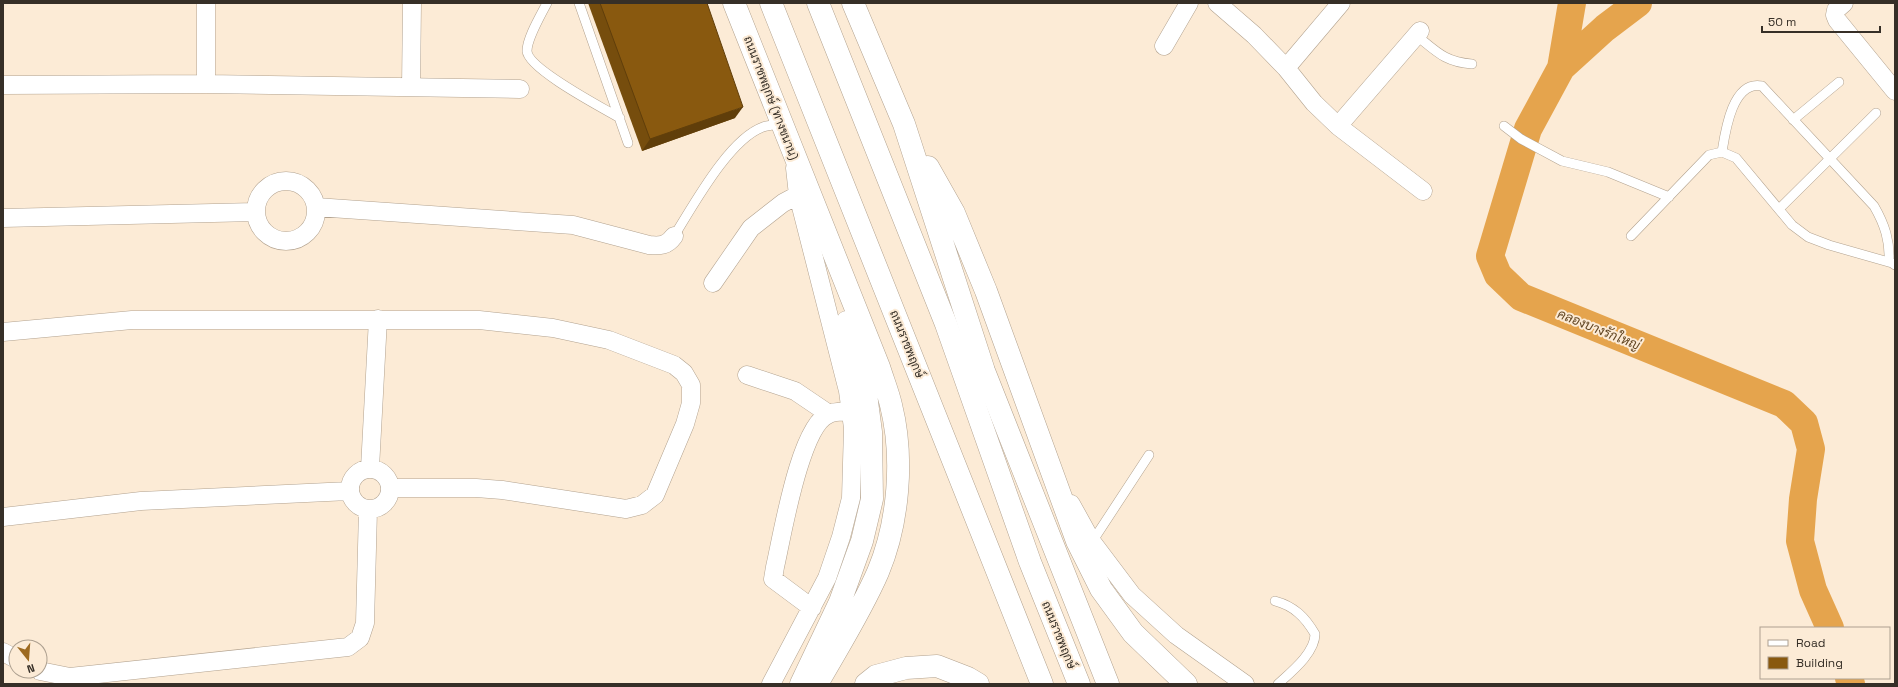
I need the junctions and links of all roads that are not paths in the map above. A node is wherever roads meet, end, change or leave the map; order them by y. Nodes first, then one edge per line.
1 (206, 3) edge
2 (412, 3) edge
3 (547, 3) edge
4 (579, 3) edge
5 (734, 3) edge
6 (771, 3) edge
7 (818, 3) edge
8 (853, 3) edge
9 (1189, 3) edge
10 (1217, 3) edge
11 (1341, 3) edge
12 (1844, 3) edge
13 (1418, 33) joint
14 (1164, 46) dead end
15 (1472, 64) dead end
16 (1286, 68) junction
17 (1839, 82) dead end
18 (206, 84) junction
19 (3, 85) edge
20 (411, 87) junction
21 (520, 89) dead end
22 (1895, 91) edge
23 (1876, 113) dead end
24 (620, 118) junction
25 (1793, 120) junction
26 (781, 124) junction
27 (904, 124) junction
28 (1338, 126) junction
29 (1504, 126) dead end
30 (628, 143) dead end
31 (1722, 152) junction
32 (1829, 159) junction
33 (1423, 191) dead end
34 (803, 194) junction
35 (1669, 197) junction
36 (316, 207) junction
37 (1779, 209) junction
38 (255, 212) junction
39 (3, 218) edge
40 (674, 236) joint
41 (1631, 236) dead end
42 (1892, 264) edge
43 (713, 283) dead end
44 (378, 319) junction
45 (3, 332) edge
46 (747, 375) dead end
47 (850, 411) junction
48 (828, 414) junction
49 (1040, 443) junction
50 (1149, 455) dead end
51 (370, 468) junction
52 (391, 488) junction
53 (349, 491) junction
54 (368, 510) junction
55 (3, 517) edge
56 (1092, 542) junction
57 (1275, 600) dead end
58 (812, 608) junction
59 (48, 673) edge
60 (770, 684) edge
61 (801, 684) edge
62 (817, 684) edge
63 (866, 684) edge
64 (978, 684) edge
65 (1042, 684) edge
66 (1079, 684) edge
67 (1108, 684) edge
68 (1186, 684) edge
69 (1245, 684) edge
70 (1278, 684) edge

1 - 18 street
2 - 20 street
3 - 24 lane
4 - 24 lane
5 - 26 main road, ถนนราชพฤกษ์ (ทางขนาน)
6 - 65 main road, ถนนราชพฤกษ์
7 - 66 main road, ถนนราชพฤกษ์
8 - 27 main road
9 - 14 street
10 - 16 street
11 - 16 street
12 - 22 street
13 - 15 lane
13 - 28 street
16 - 28 street
17 - 25 lane
18 - 19 street
18 - 20 street
20 - 21 street
23 - 32 lane
24 - 30 lane
25 - 31 lane
25 - 32 lane
26 - 34 main road, ถนนราชพฤกษ์ (ทางขนาน)
26 - 40 lane
27 - 49 main road
27 - 67 main road
28 - 33 street
29 - 35 lane
31 - 35 lane
31 - 37 lane
32 - 37 lane
32 - 42 lane
34 - 43 street
34 - 47 street
34 - 61 main road
34 - 62 main road
35 - 41 lane
36 - 38 street
36 - 38 street
36 - 40 street
37 - 42 lane
38 - 39 street
44 - 45 street
44 - 51 street
44 - 52 street
46 - 48 street
47 - 48 street
47 - 58 street
48 - 58 street
49 - 56 street
49 - 68 main road
50 - 56 lane
51 - 52 street
51 - 53 street
52 - 54 street
53 - 54 street
53 - 55 street
54 - 59 street
56 - 69 street
57 - 70 lane
58 - 60 street
63 - 64 main road

